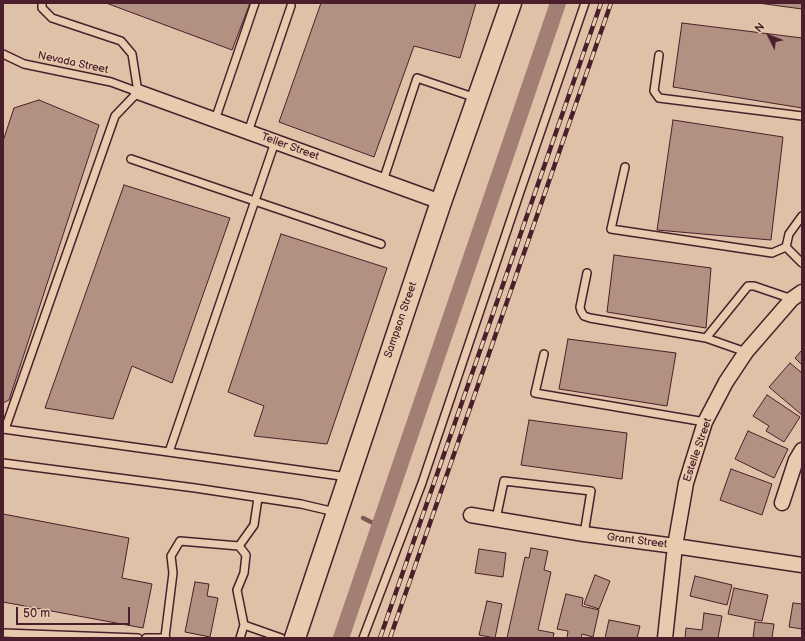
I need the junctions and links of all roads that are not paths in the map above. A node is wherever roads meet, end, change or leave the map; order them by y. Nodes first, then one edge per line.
1 (42, 3) edge
2 (255, 3) edge
3 (511, 3) edge
4 (585, 3) edge
5 (291, 6) dead end
6 (3, 54) edge
7 (659, 54) dead end
8 (138, 92) junction
9 (477, 99) junction
10 (802, 116) edge
11 (215, 120) junction
12 (248, 132) junction
13 (275, 142) junction
14 (131, 159) dead end
15 (625, 167) dead end
16 (383, 181) junction
17 (254, 201) junction
18 (441, 202) junction
19 (802, 216) edge
20 (381, 244) dead end
21 (786, 247) junction
22 (802, 263) edge
23 (587, 273) dead end
24 (797, 296) edge
25 (706, 338) junction
26 (746, 352) junction
27 (544, 354) dead end
28 (705, 422) junction
29 (4, 429) edge
30 (802, 450) edge
31 (169, 452) junction
32 (3, 463) edge
33 (348, 477) junction
34 (258, 498) junction
35 (782, 503) dead end
36 (337, 512) junction
37 (471, 515) dead end
38 (496, 519) junction
39 (584, 534) junction
40 (239, 546) junction
41 (675, 546) junction
42 (802, 565) edge
43 (244, 625) junction
44 (3, 633) edge
45 (138, 638) edge
46 (146, 638) edge
47 (166, 638) edge
48 (240, 638) edge
49 (281, 638) edge
50 (295, 638) edge
51 (363, 638) edge
52 (665, 638) edge

1 - 8 lane
2 - 11 lane
3 - 9 street, Sampson Street
4 - 51 lane
5 - 12 lane
6 - 8 lane, Nevada Street
7 - 10 lane
8 - 11 street, Teller Street
8 - 29 lane
9 - 16 lane
9 - 18 street, Sampson Street
11 - 12 street, Teller Street
12 - 13 street, Teller Street
13 - 16 street, Teller Street
13 - 17 lane
14 - 17 lane
15 - 21 lane
16 - 18 street, Teller Street
17 - 20 lane
17 - 31 lane
18 - 33 street, Sampson Street
19 - 21 lane
21 - 22 lane
23 - 25 lane
24 - 25 lane
24 - 26 street, Estelle Street
25 - 26 lane
26 - 28 street, Estelle Street
27 - 28 lane
28 - 41 street, Estelle Street
29 - 31 lane
30 - 35 street
31 - 33 lane
32 - 34 lane
33 - 36 street, Sampson Street
34 - 36 lane
34 - 40 lane
36 - 50 street, Sampson Street
37 - 38 street, Grant Street
38 - 39 street, Grant Street
38 - 39 lane
39 - 41 street, Grant Street
40 - 43 lane
40 - 47 lane
41 - 42 street, Grant Street
41 - 52 street, Estelle Street
43 - 48 lane
43 - 49 lane
44 - 45 lane
46 - 47 lane

